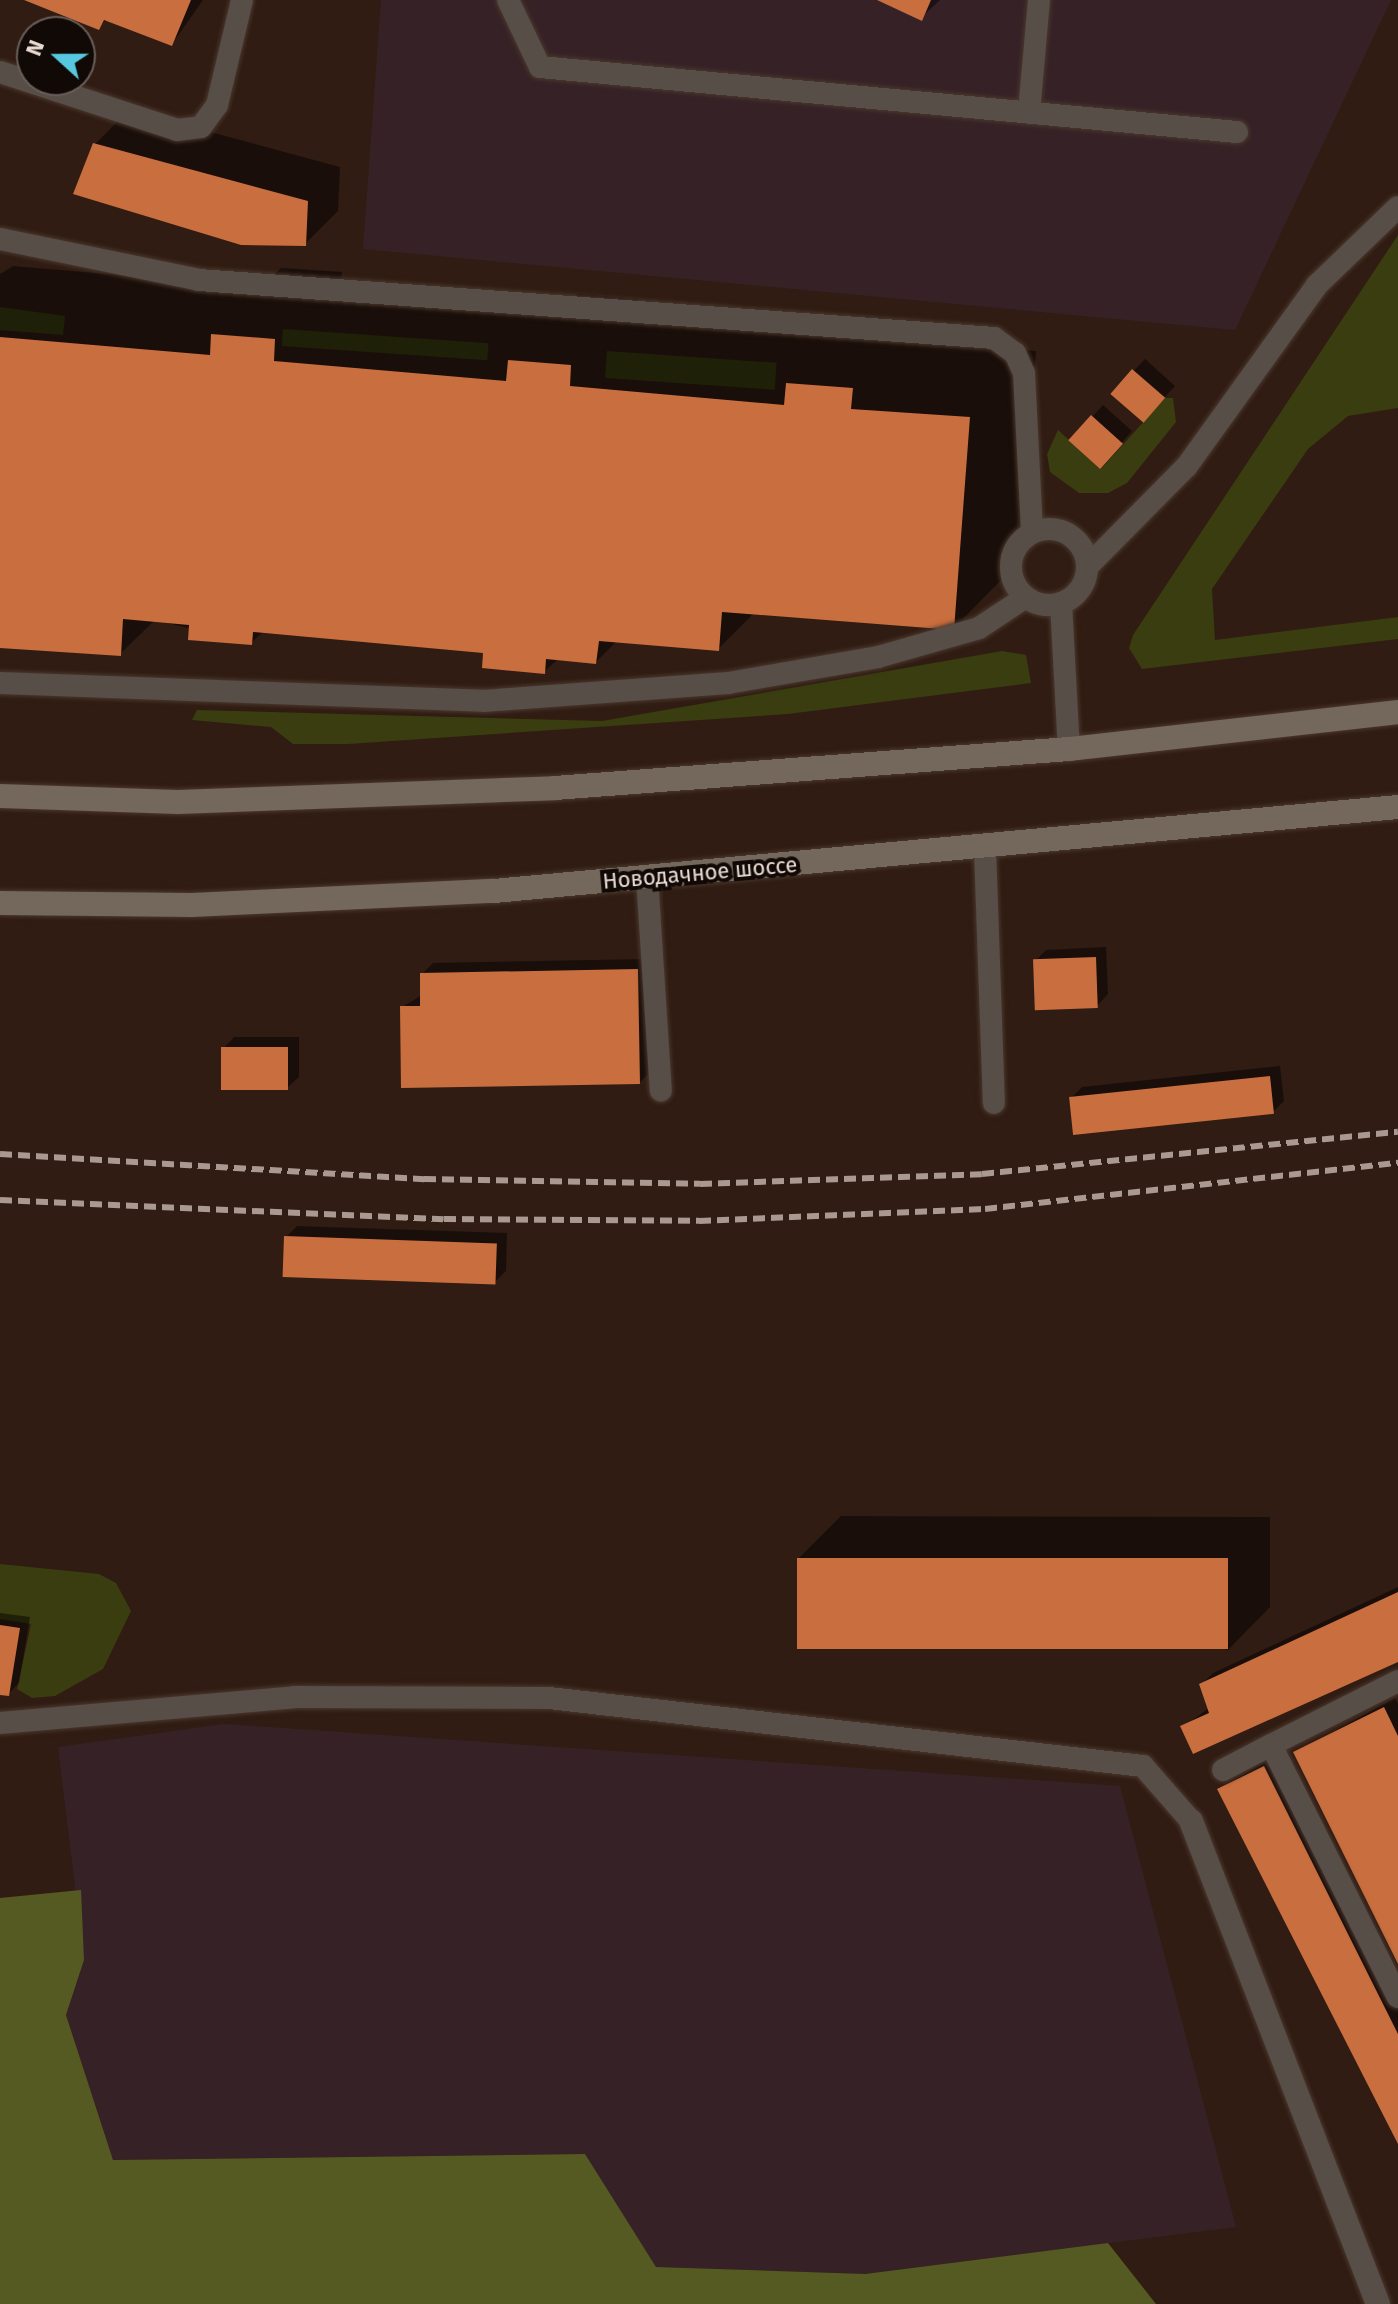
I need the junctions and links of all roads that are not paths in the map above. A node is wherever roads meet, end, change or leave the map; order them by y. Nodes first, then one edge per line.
1 (242, 0) edge
2 (508, 0) edge
3 (1039, 0) edge
4 (0, 72) edge
5 (1029, 112) junction
6 (1237, 132) dead end
7 (1398, 207) edge
8 (0, 239) edge
9 (1032, 533) junction
10 (1087, 567) junction
11 (1026, 597) junction
12 (1061, 603) junction
13 (0, 683) edge
14 (1398, 712) edge
15 (1069, 749) junction
16 (0, 796) edge
17 (1398, 807) edge
18 (985, 849) junction
19 (647, 877) junction
20 (0, 903) edge
21 (661, 1091) dead end
22 (994, 1103) dead end
23 (1396, 1688) edge
24 (0, 1723) edge
25 (1271, 1745) junction
26 (1223, 1770) dead end
27 (1191, 1821) joint
28 (1398, 1997) edge
29 (1378, 2304) edge

1 - 4 lane
2 - 5 lane
3 - 5 lane
5 - 6 lane
7 - 10 lane
8 - 9 lane
9 - 10 lane
9 - 11 lane
10 - 12 lane
11 - 12 lane
11 - 13 lane
12 - 15 lane
14 - 15 main road
15 - 16 main road
17 - 18 main road, Новодачное шоссе
18 - 19 main road, Новодачное шоссе
18 - 22 lane
19 - 20 main road, Новодачное шоссе
19 - 21 lane
23 - 25 lane
24 - 27 lane
25 - 26 lane
25 - 28 lane
27 - 29 street

